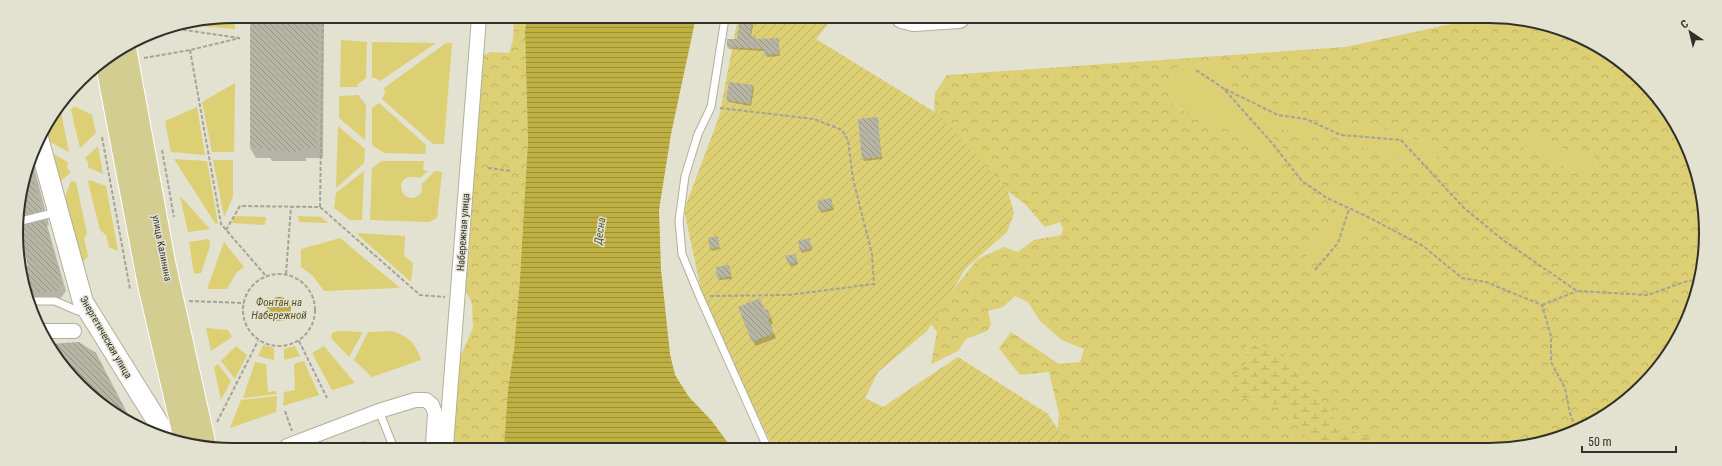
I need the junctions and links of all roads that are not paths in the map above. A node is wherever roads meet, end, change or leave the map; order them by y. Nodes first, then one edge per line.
1 (478, 23) edge
2 (724, 23) edge
3 (126, 52) edge
4 (107, 65) edge
5 (41, 149) edge
6 (58, 212) junction
7 (23, 221) edge
8 (34, 301) edge
9 (87, 308) junction
10 (48, 331) edge
11 (74, 331) dead end
12 (379, 411) junction
13 (164, 431) edge
14 (184, 437) edge
15 (210, 437) edge
16 (295, 443) edge
17 (392, 443) edge
18 (433, 443) edge
19 (446, 443) edge
20 (765, 443) edge

1 - 19 street, Набережная улица
2 - 20 lane
3 - 15 main road, улица Калинина
4 - 14 main road, улица Калинина
5 - 6 street, Энергетическая улица
6 - 7 lane
6 - 9 street, Энергетическая улица
8 - 9 lane
9 - 13 street, Энергетическая улица
10 - 11 street
12 - 16 street
12 - 17 lane
12 - 18 street

